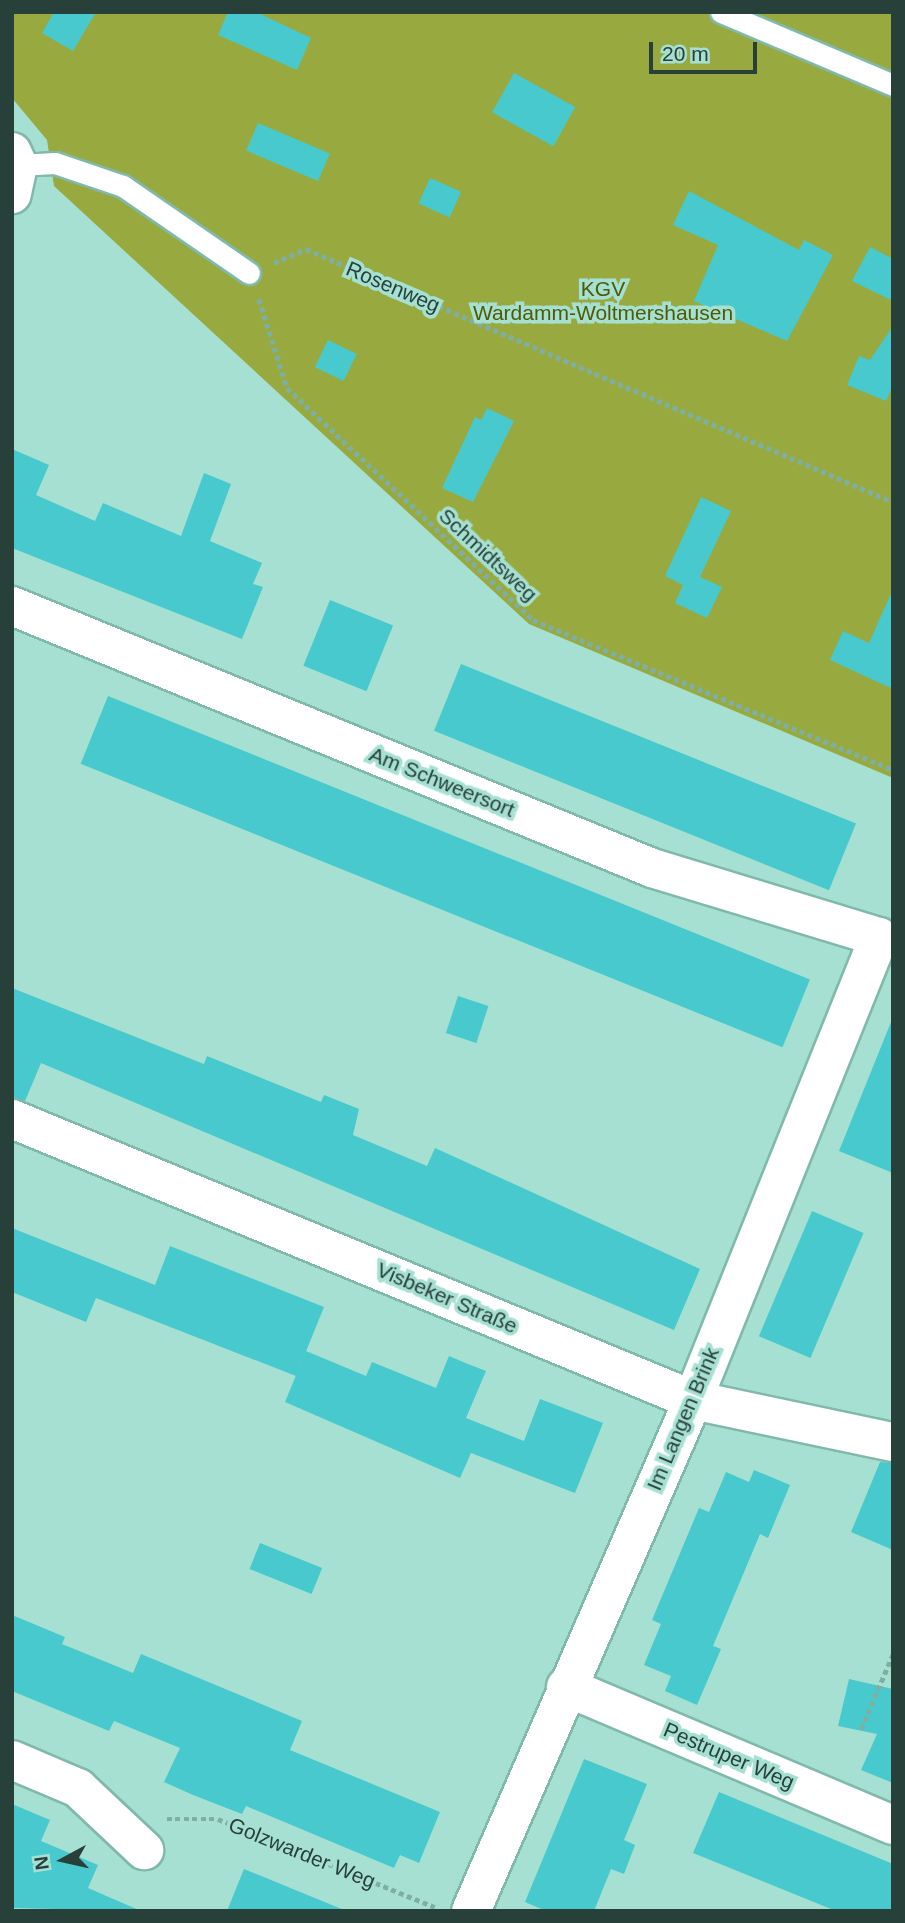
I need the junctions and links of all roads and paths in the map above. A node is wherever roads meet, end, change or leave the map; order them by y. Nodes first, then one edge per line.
1 (721, 12) edge
2 (893, 85) edge
3 (14, 170) edge
4 (249, 273) junction
5 (893, 502) edge
6 (12, 606) edge
7 (893, 770) edge
8 (886, 939) edge
9 (12, 1119) edge
10 (693, 1400) junction
11 (893, 1442) edge
12 (893, 1654) edge
13 (566, 1687) junction
14 (860, 1729) dead end
15 (12, 1760) edge
16 (114, 1818) junction
17 (893, 1825) edge
18 (144, 1850) dead end
19 (443, 1911) edge
20 (471, 1911) edge

1 - 2 lane
3 - 4 lane
4 - 5 path, Rosenweg
4 - 7 path, Schmidtsweg
6 - 8 street, Am Schweersort
8 - 10 street, Im Langen Brink
9 - 10 street, Visbeker Straße
10 - 11 street, Visbeker Straße
10 - 13 street, Im Langen Brink
12 - 14 path
13 - 17 street, Pestruper Weg
13 - 20 street, Im Langen Brink
15 - 16 street
16 - 18 street
16 - 19 path, Golzwarder Weg

